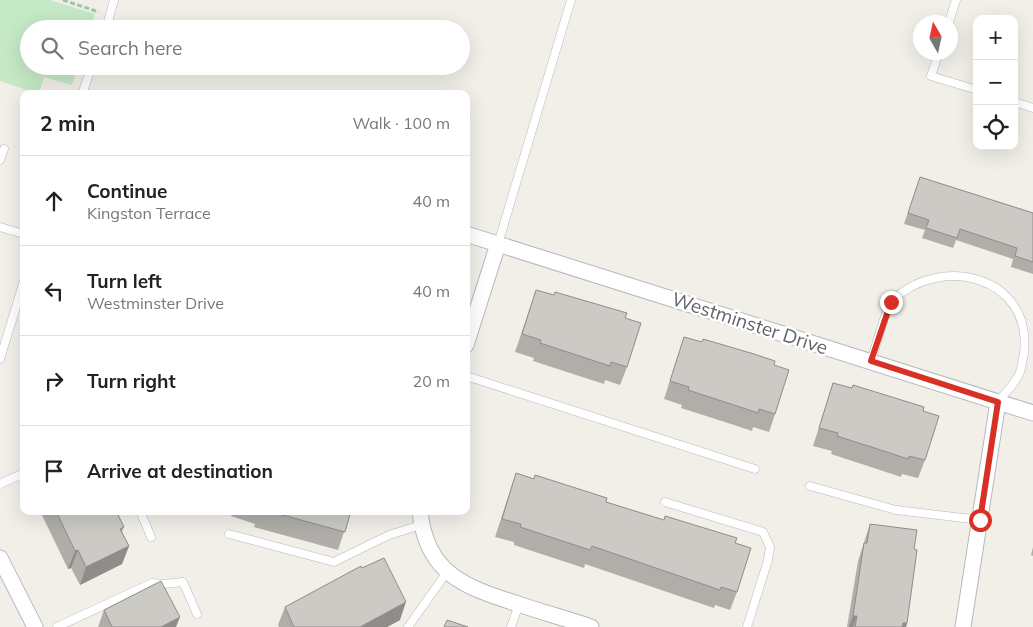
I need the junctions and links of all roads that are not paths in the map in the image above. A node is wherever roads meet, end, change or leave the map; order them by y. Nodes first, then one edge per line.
1 (114, 0) edge
2 (571, 0) edge
3 (956, 0) edge
4 (951, 15) edge
5 (109, 20) edge
6 (936, 60) edge
7 (89, 75) edge
8 (973, 89) edge
9 (83, 90) edge
10 (1018, 103) edge
11 (1033, 108) edge
12 (4, 149) dead end
13 (0, 160) edge
14 (0, 227) edge
15 (20, 233) edge
16 (470, 235) edge
17 (498, 244) junction
18 (20, 294) edge
19 (470, 332) edge
20 (0, 359) edge
21 (871, 361) junction
22 (470, 377) edge
23 (998, 402) junction
24 (1033, 413) edge
25 (755, 469) dead end
26 (20, 475) edge
27 (0, 484) edge
28 (810, 486) dead end
29 (666, 502) dead end
30 (142, 515) edge
31 (420, 518) edge
32 (980, 520) junction
33 (229, 534) dead end
34 (151, 537) dead end
35 (0, 558) edge
36 (447, 572) junction
37 (519, 604) junction
38 (197, 614) dead end
39 (582, 626) edge
40 (35, 627) edge
41 (57, 627) edge
42 (408, 627) edge
43 (511, 627) edge
44 (747, 627) edge
45 (963, 627) edge

1 - 5 lane
2 - 17 lane
3 - 4 lane
6 - 8 lane
7 - 9 lane
10 - 11 lane
12 - 13 lane
14 - 15 lane
16 - 17 street, Westminster Drive
17 - 19 street
17 - 21 street, Westminster Drive
18 - 20 lane
21 - 23 street, Westminster Drive
21 - 23 lane
22 - 25 lane
23 - 24 street, Westminster Drive
23 - 32 street
26 - 27 lane
28 - 32 lane
29 - 44 lane
30 - 34 lane
31 - 33 lane
31 - 36 street
32 - 45 street
35 - 40 street
36 - 37 street
36 - 42 lane
37 - 39 street
37 - 43 lane
38 - 41 lane

